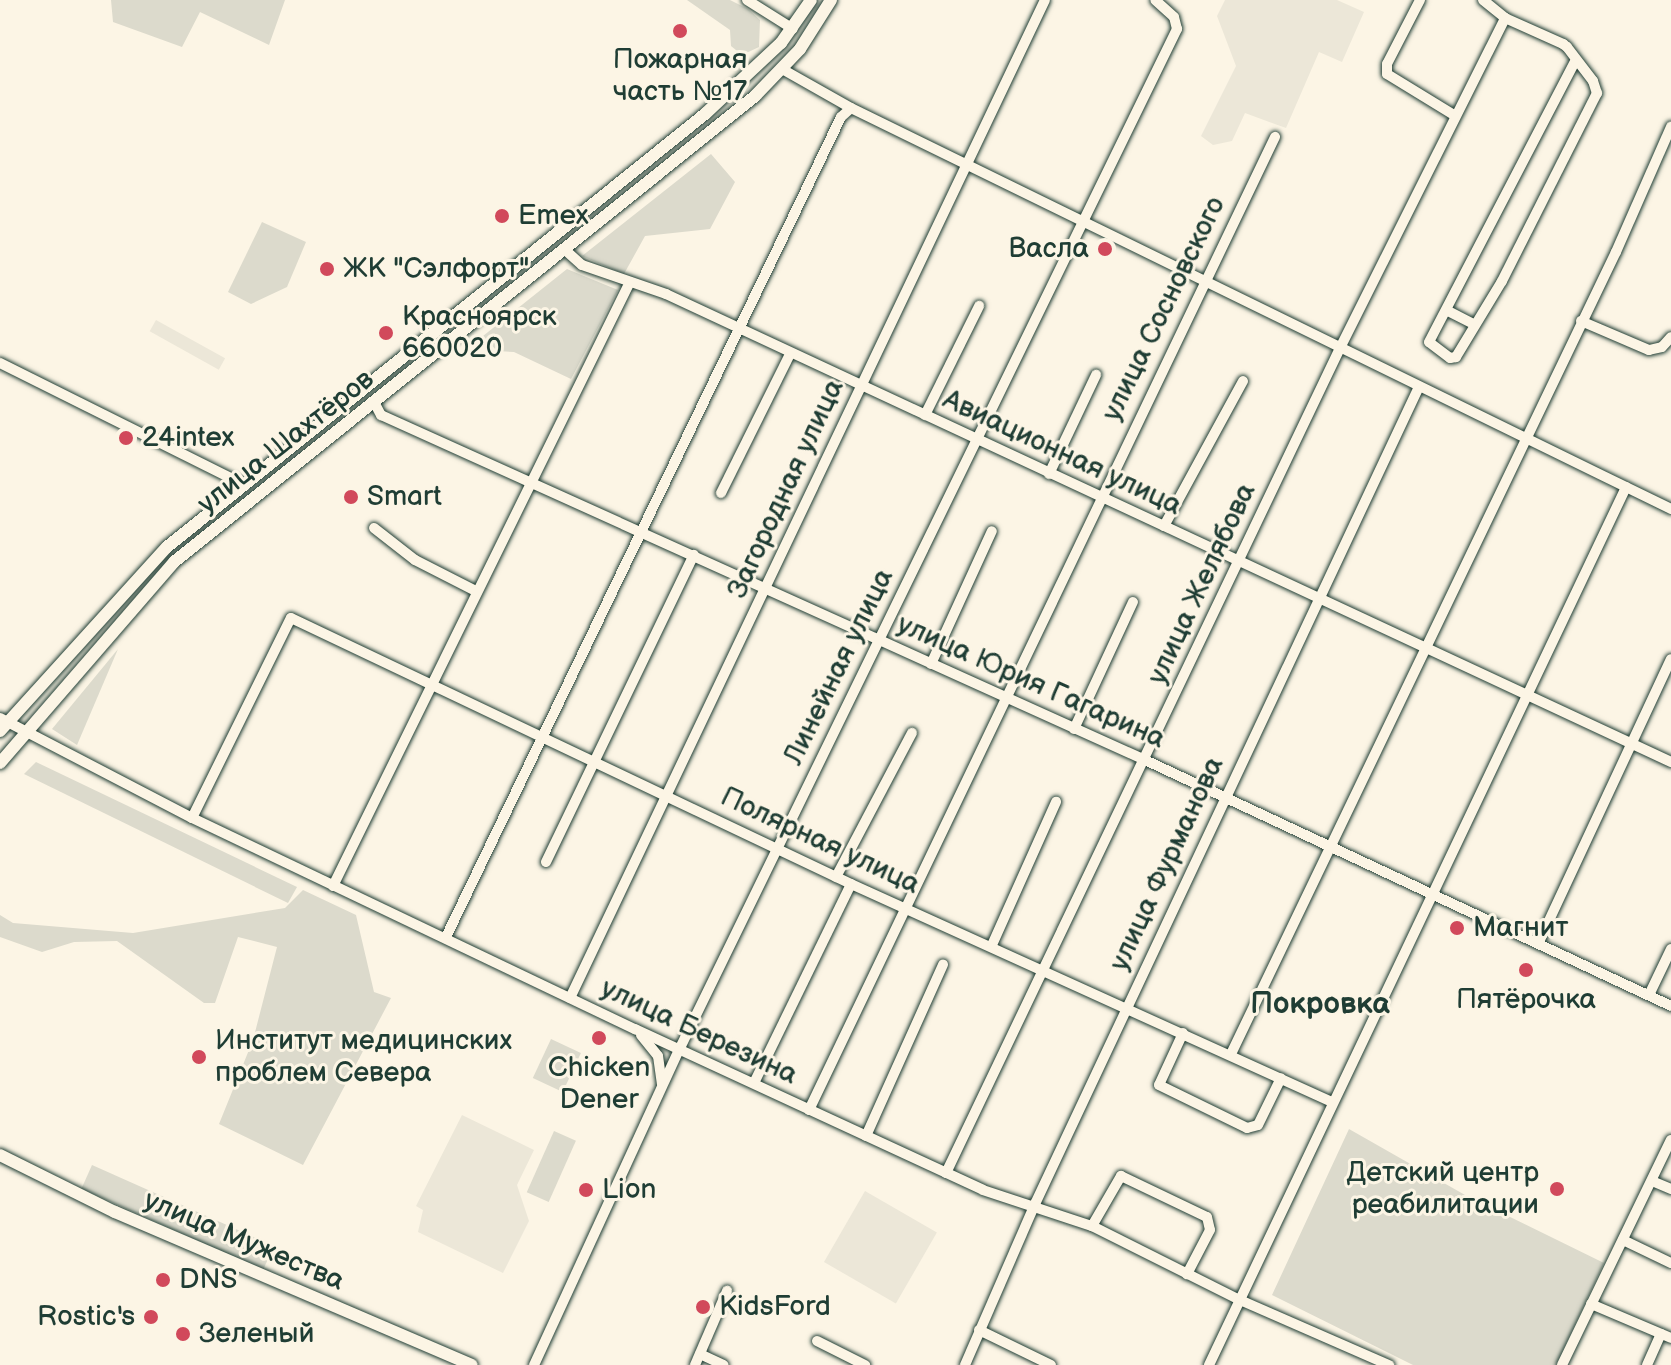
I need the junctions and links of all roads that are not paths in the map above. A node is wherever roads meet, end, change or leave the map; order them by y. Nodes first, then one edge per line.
1 (747, 0) edge
2 (811, 0) edge
3 (831, 0) edge
4 (1045, 0) edge
5 (1155, 0) edge
6 (1420, 0) edge
7 (1483, 0) edge
8 (1505, 18) junction
9 (793, 29) junction
10 (1576, 60) junction
11 (782, 69) junction
12 (851, 108) junction
13 (1454, 115) junction
14 (1671, 127) edge
15 (1275, 137) dead end
16 (965, 163) junction
17 (1082, 220) junction
18 (564, 249) junction
19 (1203, 280) junction
20 (630, 282) junction
21 (979, 306) dead end
22 (1448, 311) junction
23 (1581, 321) junction
24 (1475, 325) junction
25 (739, 329) junction
26 (1671, 337) edge
27 (1340, 348) junction
28 (790, 354) junction
29 (0, 363) edge
30 (1096, 375) dead end
31 (1243, 381) dead end
32 (861, 387) junction
33 (1419, 387) junction
34 (374, 402) junction
35 (925, 415) junction
36 (1524, 438) junction
37 (978, 440) junction
38 (1049, 474) junction
39 (529, 480) junction
40 (245, 485) junction
41 (1626, 487) junction
42 (721, 493) dead end
43 (1100, 498) junction
44 (1671, 509) edge
45 (1164, 526) junction
46 (374, 528) dead end
47 (640, 530) junction
48 (992, 531) dead end
49 (694, 555) junction
50 (1239, 563) junction
51 (765, 588) junction
52 (474, 590) junction
53 (1319, 601) junction
54 (1133, 602) dead end
55 (879, 639) junction
56 (1424, 647) junction
57 (1671, 659) edge
58 (931, 664) junction
59 (428, 685) junction
60 (1527, 696) junction
61 (1004, 698) junction
62 (3, 724) edge
63 (1074, 729) junction
64 (25, 733) junction
65 (912, 733) dead end
66 (541, 737) junction
67 (1631, 744) junction
68 (1145, 760) junction
69 (1671, 762) edge
70 (0, 763) edge
71 (593, 763) junction
72 (668, 796) junction
73 (1224, 797) junction
74 (1056, 802) dead end
75 (192, 818) junction
76 (1330, 847) junction
77 (776, 848) junction
78 (546, 862) dead end
79 (836, 877) junction
80 (851, 884) junction
81 (333, 886) junction
82 (1433, 894) junction
83 (906, 908) junction
84 (446, 937) junction
85 (1539, 942) junction
86 (992, 945) junction
87 (1671, 949) edge
88 (943, 965) dead end
89 (1044, 970) junction
90 (1649, 995) junction
91 (570, 998) junction
92 (1671, 1006) edge
93 (1126, 1009) junction
94 (635, 1029) junction
95 (1183, 1033) junction
96 (680, 1048) junction
97 (1231, 1054) junction
98 (1281, 1078) junction
99 (754, 1083) junction
100 (662, 1087) junction
101 (1332, 1102) junction
102 (809, 1110) junction
103 (866, 1136) junction
104 (1671, 1140) edge
105 (0, 1155) edge
106 (946, 1173) junction
107 (1652, 1181) junction
108 (1671, 1189) edge
109 (1035, 1204) junction
110 (1092, 1226) junction
111 (1623, 1240) junction
112 (1671, 1263) edge
113 (1187, 1274) junction
114 (727, 1291) dead end
115 (1240, 1300) junction
116 (1591, 1304) junction
117 (979, 1330) junction
118 (1666, 1336) edge
119 (817, 1341) dead end
120 (700, 1354) junction
121 (472, 1365) edge
122 (534, 1365) edge
123 (695, 1365) edge
124 (724, 1365) edge
125 (865, 1365) edge
126 (965, 1365) edge
127 (1051, 1365) edge
128 (1209, 1365) edge
129 (1389, 1365) edge
130 (1562, 1365) edge
131 (1647, 1365) edge

1 - 9 street
2 - 9 main road, улица Шахтёров
3 - 11 main road, улица Шахтёров
4 - 16 street, Загородная улица
5 - 17 street, Линейная улица
6 - 13 street
7 - 8 street
8 - 10 street
8 - 13 street, улица Желябова
9 - 40 main road, улица Шахтёров
10 - 22 street
10 - 24 street
11 - 12 street
11 - 18 main road, улица Шахтёров
12 - 16 street
12 - 25 street
13 - 27 street, улица Желябова
14 - 23 street
15 - 19 street, улица Сосновского
16 - 17 street
16 - 32 street, Загородная улица
17 - 19 street
17 - 37 street, Линейная улица
18 - 20 street, Авиационная улица
18 - 34 main road, улица Шахтёров
19 - 27 street
19 - 43 street, улица Сосновского
20 - 25 street, Авиационная улица
20 - 39 street
21 - 35 street
22 - 24 street
22 - 24 street
23 - 26 street
23 - 36 street
25 - 28 street, Авиационная улица
25 - 47 street
27 - 33 street
27 - 50 street, улица Желябова
28 - 32 street, Авиационная улица
28 - 42 street
29 - 40 street
30 - 38 street
31 - 45 street
32 - 35 street, Авиационная улица
32 - 51 street, Загородная улица
33 - 36 street
33 - 53 street, улица Фурманова
34 - 39 street, улица Юрия Гагарина
34 - 64 main road, улица Шахтёров
35 - 37 street, Авиационная улица
36 - 41 street
36 - 56 street
37 - 38 street, Авиационная улица
37 - 55 street, Линейная улица
38 - 43 street, Авиационная улица
39 - 47 street, улица Юрия Гагарина
39 - 52 street
40 - 62 main road, улица Шахтёров
41 - 44 street
41 - 60 street
43 - 45 street, Авиационная улица
43 - 61 street, улица Сосновского
45 - 50 street, Авиационная улица
46 - 52 street
47 - 49 street, улица Юрия Гагарина
47 - 66 street
48 - 58 street
49 - 51 street, улица Юрия Гагарина
49 - 71 street
50 - 53 street, Авиационная улица
50 - 68 street, улица Желябова
51 - 55 street, улица Юрия Гагарина
51 - 72 street, Загородная улица
52 - 59 street
53 - 56 street, Авиационная улица
53 - 73 street, улица Фурманова
54 - 63 street
55 - 58 street, улица Юрия Гагарина
55 - 77 street, Линейная улица
56 - 60 street, Авиационная улица
56 - 76 street
57 - 67 street
58 - 61 street, улица Юрия Гагарина
59 - 66 street, Полярная улица
59 - 75 street, Полярная улица
59 - 81 street
60 - 67 street, Авиационная улица
60 - 82 street
61 - 63 street, улица Юрия Гагарина
61 - 83 street, улица Сосновского
62 - 64 street, улица Березина
63 - 68 street, улица Юрия Гагарина
64 - 70 main road, улица Шахтёров
64 - 75 street, улица Березина
65 - 79 street
66 - 71 street, Полярная улица
66 - 84 street
67 - 69 street, Авиационная улица
67 - 85 street
68 - 73 street, улица Юрия Гагарина
68 - 89 street, улица Желябова
71 - 72 street, Полярная улица
71 - 78 street
72 - 77 street, Полярная улица
72 - 91 street, Загородная улица
73 - 76 street, улица Юрия Гагарина
73 - 93 street, улица Фурманова
74 - 86 street
75 - 81 street, улица Березина
76 - 82 street, улица Юрия Гагарина
76 - 97 street
77 - 79 street, Полярная улица
77 - 96 street, Линейная улица
79 - 80 street, Полярная улица
80 - 83 street, Полярная улица
80 - 99 street
81 - 84 street, улица Березина
82 - 85 street, улица Юрия Гагарина
82 - 101 street
83 - 86 street, Полярная улица
83 - 102 street, улица Сосновского
84 - 91 street, улица Березина
85 - 90 street, улица Юрия Гагарина
86 - 89 street, Полярная улица
87 - 90 street
88 - 103 street
89 - 93 street, Полярная улица
89 - 106 street, улица Желябова
90 - 92 street, улица Юрия Гагарина
91 - 94 street, улица Березина
93 - 95 street, Полярная улица
93 - 109 street, улица Фурманова
94 - 96 street, улица Березина
94 - 100 street
95 - 97 street, Полярная улица
95 - 98 street
96 - 99 street, улица Березина
96 - 100 street, Линейная улица
97 - 98 street, Полярная улица
98 - 101 street, Полярная улица
99 - 102 street, улица Березина
100 - 122 street, Линейная улица
101 - 115 street
102 - 103 street, улица Березина
103 - 106 street, улица Березина
104 - 107 street
105 - 121 main road, улица Мужества
106 - 109 street, улица Березина
107 - 108 street
107 - 111 street
109 - 110 street, улица Березина
109 - 117 street, улица Фурманова
110 - 113 street, улица Березина
110 - 113 street
111 - 112 street
111 - 116 street
113 - 115 street, улица Березина
114 - 120 street
115 - 128 street
115 - 129 street, улица Березина
116 - 118 street
116 - 130 street
117 - 126 street, улица Фурманова
117 - 127 street
118 - 131 street
119 - 125 street
120 - 123 street
120 - 124 street

